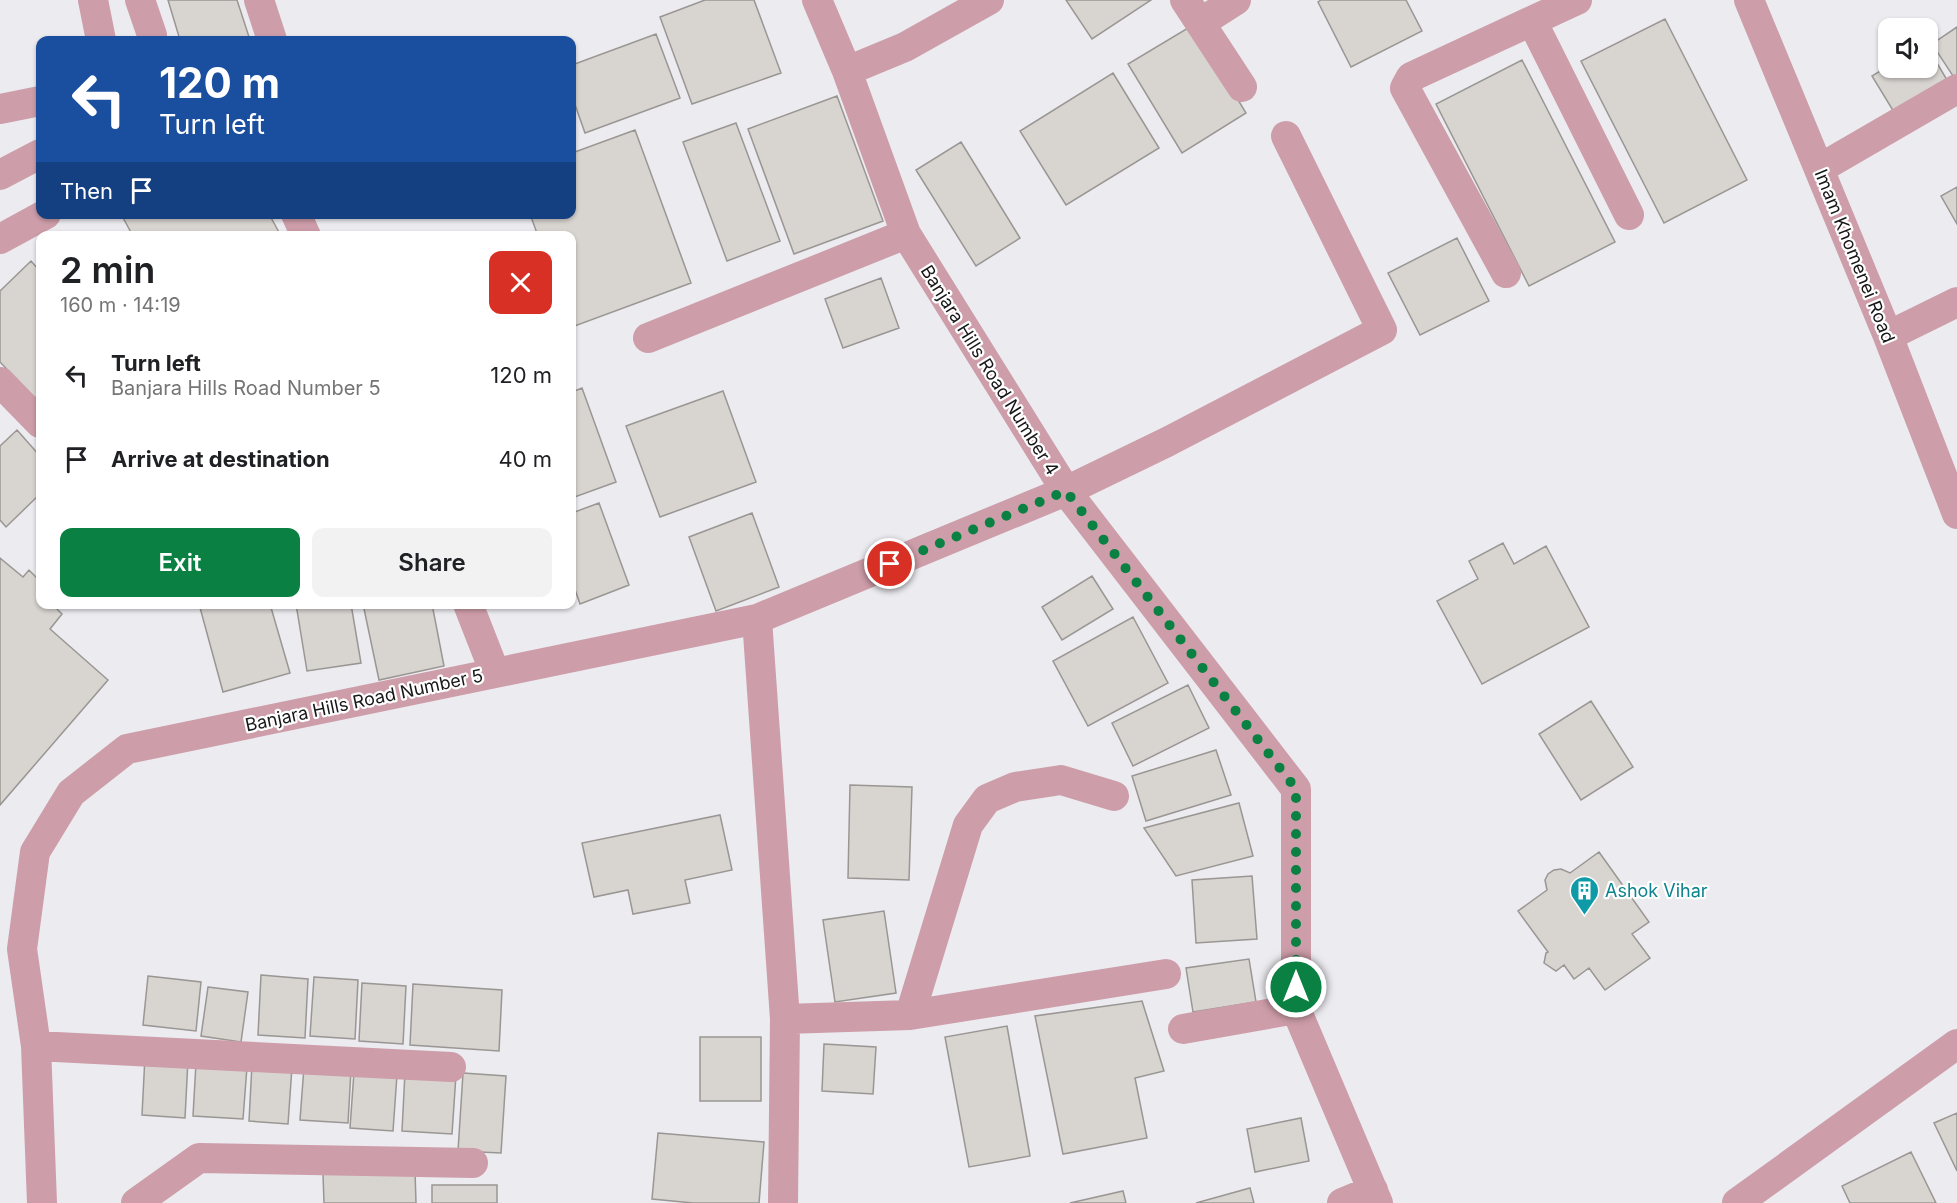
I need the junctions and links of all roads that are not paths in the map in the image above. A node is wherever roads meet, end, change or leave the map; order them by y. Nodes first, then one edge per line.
1 (93, 0) edge
2 (140, 0) edge
3 (258, 0) edge
4 (817, 0) edge
5 (989, 0) edge
6 (1236, 0) edge
7 (1577, 0) edge
8 (1749, 0) edge
9 (1193, 11) edge
10 (1532, 21) junction
11 (99, 36) edge
12 (152, 36) edge
13 (271, 36) edge
14 (847, 70) junction
15 (1242, 87) dead end
16 (1957, 89) edge
17 (36, 102) edge
18 (0, 109) edge
19 (1286, 136) dead end
20 (36, 156) edge
21 (1820, 169) junction
22 (0, 175) edge
23 (1629, 215) dead end
24 (36, 219) edge
25 (906, 234) junction
26 (0, 238) edge
27 (1506, 273) dead end
28 (1957, 302) edge
29 (1888, 336) junction
30 (648, 338) dead end
31 (0, 382) edge
32 (36, 419) edge
33 (1066, 491) junction
34 (1957, 514) edge
35 (470, 609) edge
36 (757, 619) junction
37 (495, 673) junction
38 (1114, 796) dead end
39 (11, 947) edge
40 (1166, 975) dead end
41 (1296, 1009) junction
42 (910, 1014) junction
43 (785, 1019) junction
44 (1184, 1029) dead end
45 (1957, 1044) edge
46 (36, 1046) junction
47 (451, 1068) dead end
48 (473, 1163) dead end
49 (1375, 1196) edge
50 (42, 1203) edge
51 (136, 1203) edge
52 (783, 1203) edge
53 (1342, 1203) edge
54 (1737, 1203) edge

1 - 11 street
2 - 12 street
3 - 13 street
4 - 14 street, Banjara Hills Road Number 4
5 - 14 street
6 - 9 street
7 - 10 street
8 - 21 street, Imam Khomenei Road
9 - 15 street
10 - 23 street
10 - 27 street
14 - 25 street, Banjara Hills Road Number 4
16 - 21 street
17 - 18 street
19 - 33 street, Banjara Hills Road Number 5
20 - 22 street
21 - 29 street, Imam Khomenei Road
24 - 26 street
25 - 30 street
25 - 33 street, Banjara Hills Road Number 4
28 - 29 street
29 - 34 street, Imam Khomenei Road
31 - 32 street
33 - 36 street, Banjara Hills Road Number 5
33 - 41 street, Banjara Hills Road Number 4
35 - 37 street
36 - 37 street, Banjara Hills Road Number 5
36 - 43 street
37 - 39 street, Banjara Hills Road Number 5
38 - 42 street
39 - 46 street, Banjara Hills Road Number 5
40 - 42 street
41 - 44 street
41 - 49 street, Banjara Hills Road Number 4
42 - 43 street
43 - 52 street
45 - 54 street
46 - 47 street
46 - 50 street, Banjara Hills Road Number 5
48 - 51 street
49 - 53 street

